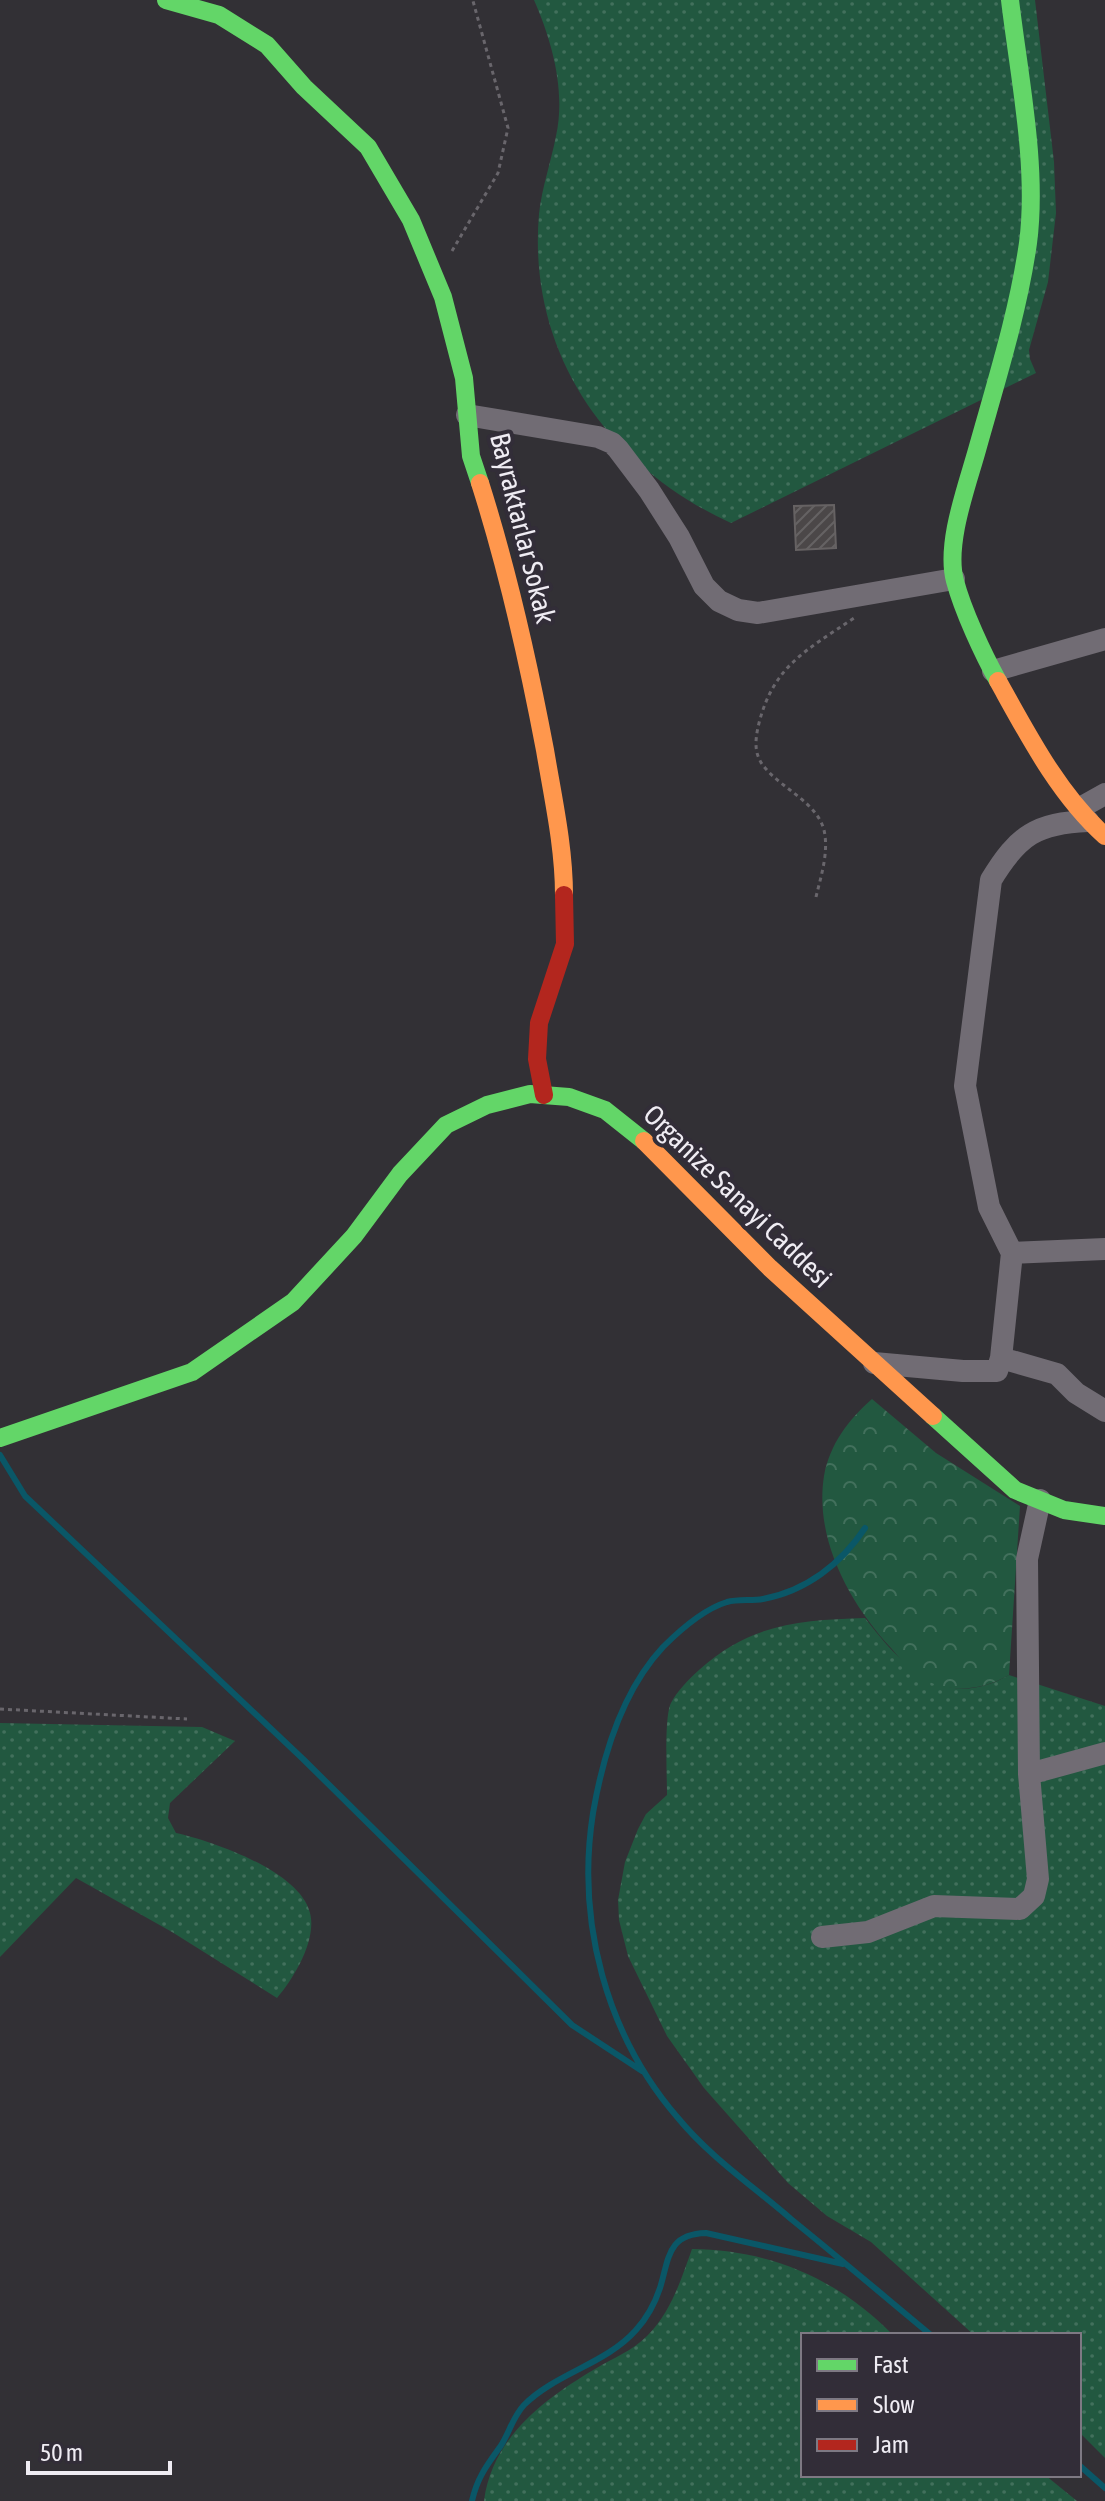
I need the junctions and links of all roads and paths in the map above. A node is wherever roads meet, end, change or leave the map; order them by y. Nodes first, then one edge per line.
1 (166, 0) edge
2 (1010, 0) edge
3 (473, 1) edge
4 (435, 277) junction
5 (467, 415) junction
6 (954, 579) junction
7 (857, 615) dead end
8 (1105, 639) edge
9 (993, 671) junction
10 (1105, 794) edge
11 (1091, 822) edge
12 (816, 897) dead end
13 (544, 1095) junction
14 (1105, 1249) edge
15 (1012, 1253) junction
16 (1001, 1358) junction
17 (874, 1363) junction
18 (1105, 1411) edge
19 (0, 1438) edge
20 (1040, 1500) junction
21 (1105, 1516) edge
22 (0, 1709) edge
23 (187, 1719) dead end
24 (1105, 1753) edge
25 (1029, 1774) junction
26 (822, 1937) dead end

1 - 4 street, Bayraktarlar Sokak
2 - 6 street
3 - 4 path
4 - 5 street, Bayraktarlar Sokak
5 - 6 street
5 - 13 street, Bayraktarlar Sokak
6 - 9 street
7 - 12 path
8 - 9 street
9 - 11 street
10 - 11 street
11 - 15 street
13 - 17 street, Organize Sanayi Caddesi
13 - 19 street, Organize Sanayi Caddesi
14 - 15 street
15 - 16 street
16 - 17 street
16 - 18 street
17 - 20 street, Organize Sanayi Caddesi
20 - 21 street, Organize Sanayi Caddesi
20 - 25 street
22 - 23 path
24 - 25 street
25 - 26 street

